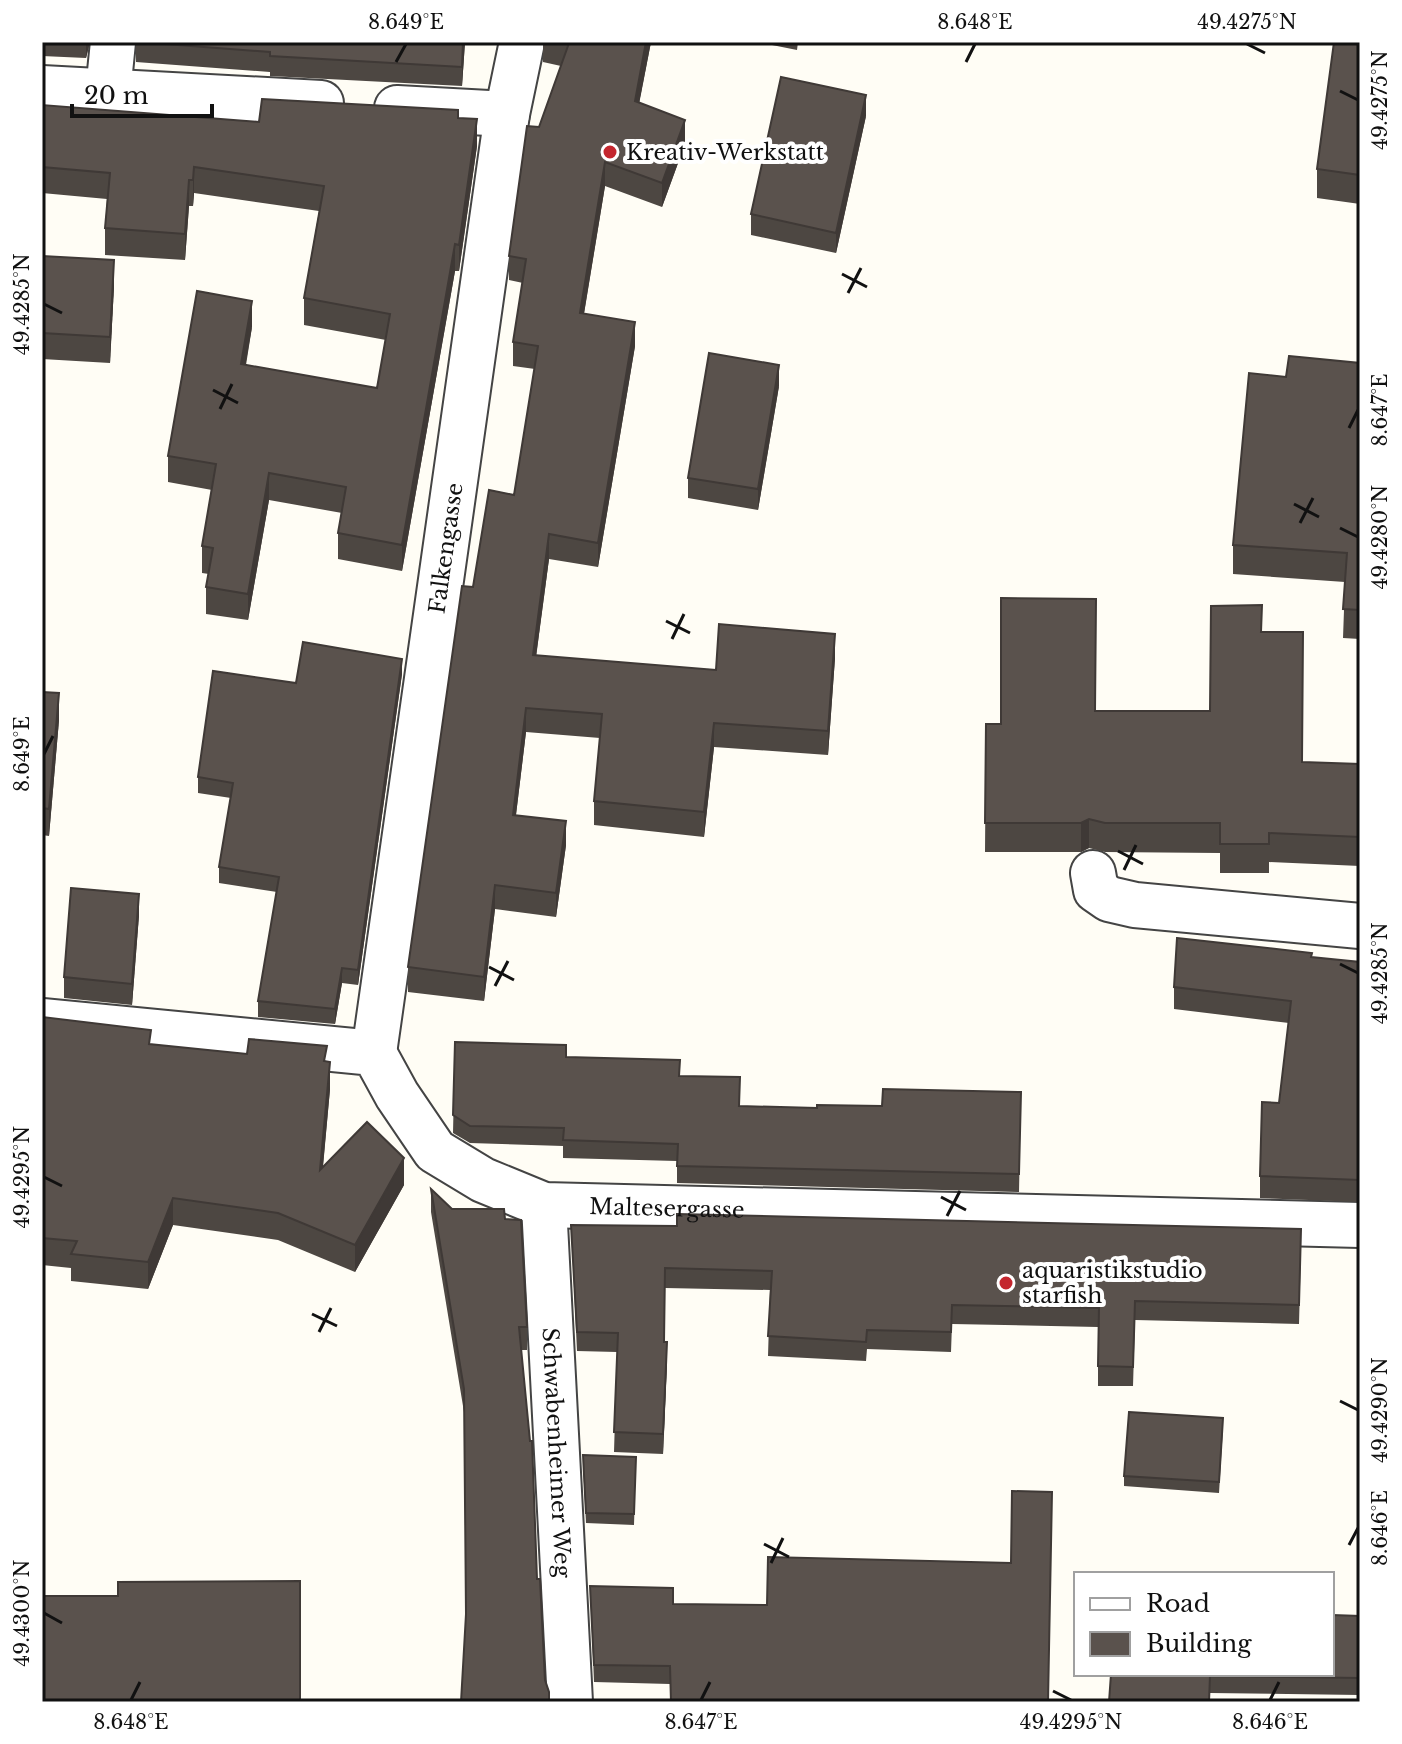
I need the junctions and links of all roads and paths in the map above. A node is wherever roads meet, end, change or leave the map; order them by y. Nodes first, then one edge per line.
1 (113, 42) edge
2 (522, 42) edge
3 (42, 88) edge
4 (108, 92) junction
5 (507, 114) junction
6 (1093, 873) dead end
7 (1360, 926) edge
8 (42, 1021) edge
9 (374, 1053) junction
10 (544, 1205) junction
11 (1360, 1225) edge
12 (570, 1702) edge

1 - 4 street
2 - 5 street, Falkengasse
3 - 4 street
4 - 5 street
5 - 9 street, Falkengasse
6 - 7 street
8 - 9 street
9 - 10 street, Maltesergasse
10 - 11 street, Maltesergasse
10 - 12 street, Schwabenheimer Weg

